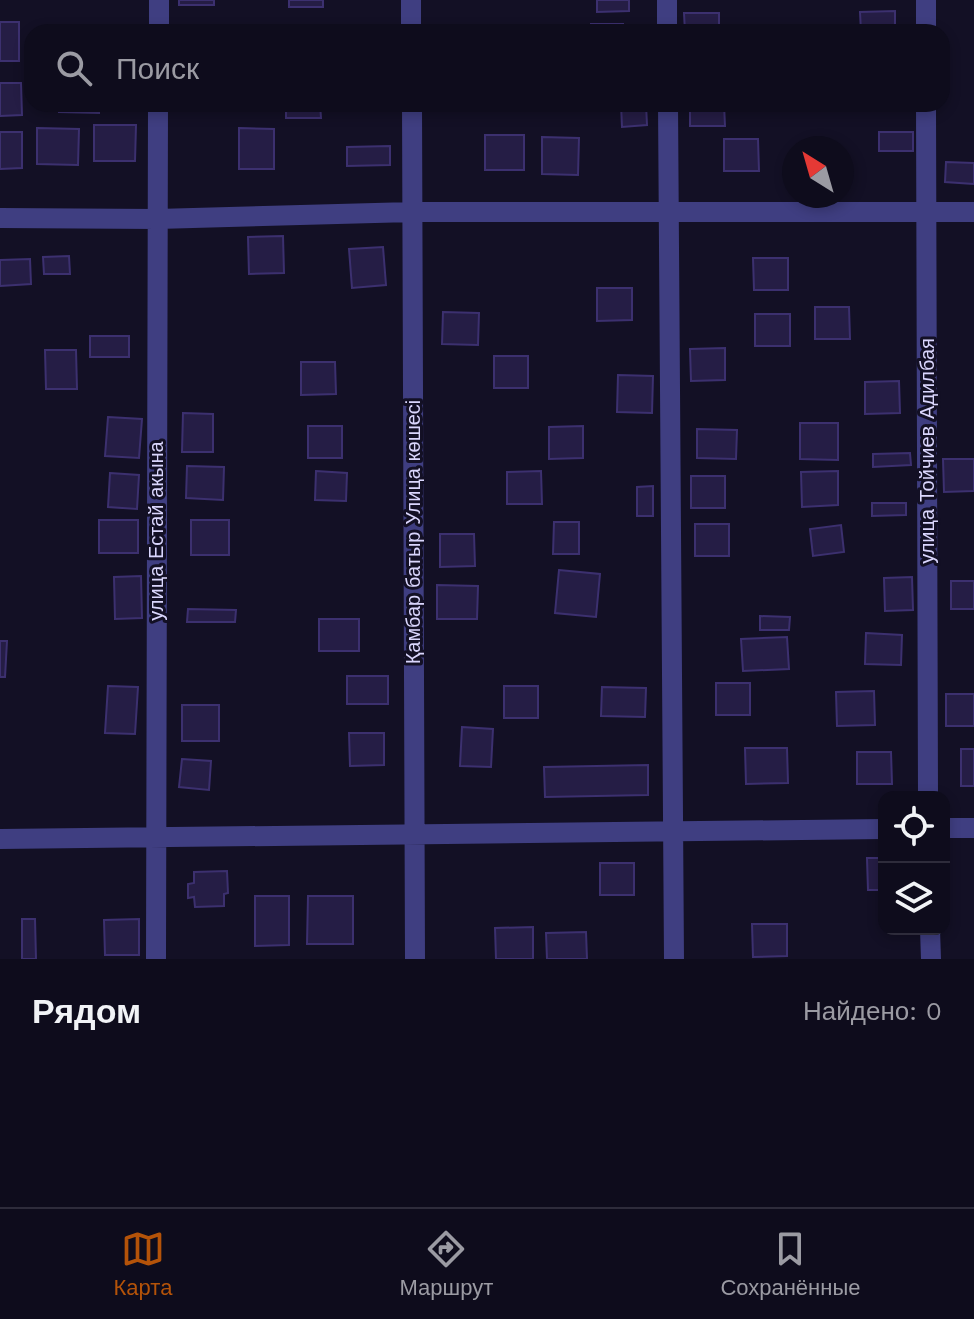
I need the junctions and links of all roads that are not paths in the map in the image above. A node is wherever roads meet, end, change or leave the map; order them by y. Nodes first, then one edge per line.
1 (159, 0) edge
2 (411, 0) edge
3 (667, 0) edge
4 (926, 0) edge
5 (159, 24) edge
6 (411, 24) edge
7 (667, 24) edge
8 (926, 24) edge
9 (158, 112) edge
10 (412, 112) edge
11 (668, 112) edge
12 (926, 112) edge
13 (412, 212) junction
14 (669, 212) junction
15 (926, 212) junction
16 (974, 212) edge
17 (0, 218) edge
18 (157, 219) junction
19 (928, 791) edge
20 (950, 828) edge
21 (974, 828) edge
22 (878, 829) edge
23 (673, 830) junction
24 (414, 833) junction
25 (156, 838) junction
26 (0, 839) edge
27 (930, 935) edge
28 (156, 959) edge
29 (415, 959) edge
30 (674, 959) edge
31 (931, 959) edge

1 - 5 street
2 - 6 street
3 - 7 street
4 - 8 street
9 - 18 street, улица Естай акына
10 - 13 street, Қамбар батыр Улица көшесі
11 - 14 street
12 - 15 street, улица Тойчиев Адилбая
13 - 14 street
13 - 18 street
13 - 24 street, Қамбар батыр Улица көшесі
14 - 15 street
14 - 23 street
15 - 16 street
15 - 19 street, улица Тойчиев Адилбая
17 - 18 street
18 - 25 street, улица Естай акына
20 - 21 street
22 - 23 street
23 - 24 street
23 - 30 street
24 - 25 street
24 - 29 street, Қамбар батыр Улица көшесі
25 - 26 street
25 - 28 street, улица Естай акына
27 - 31 street

